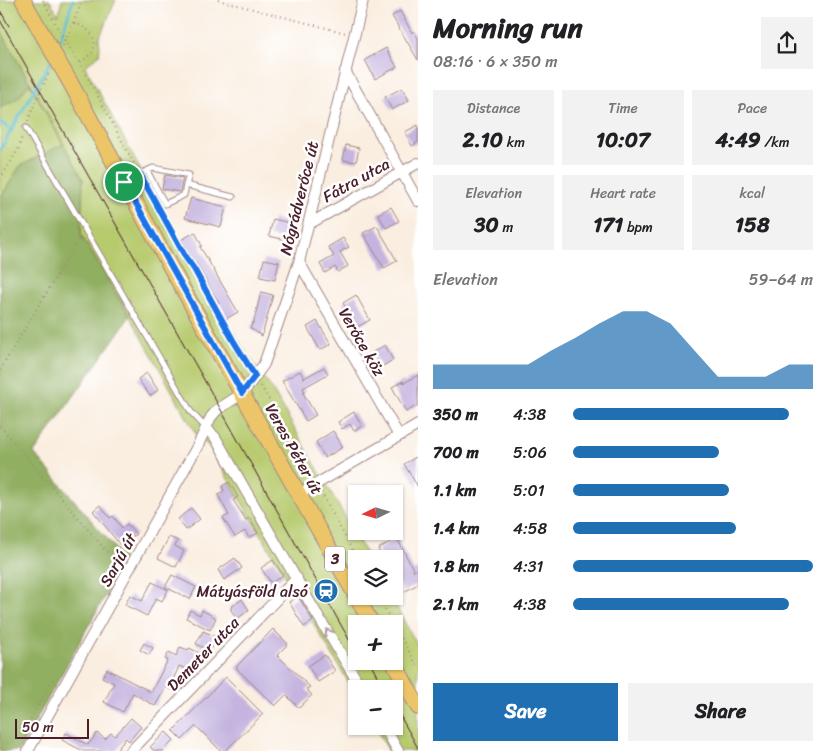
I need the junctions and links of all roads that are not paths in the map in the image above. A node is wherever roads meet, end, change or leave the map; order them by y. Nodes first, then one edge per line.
1 (23, 0) edge
2 (363, 0) edge
3 (345, 71) junction
4 (26, 128) road end
5 (418, 163) edge
6 (147, 171) junction
7 (402, 172) junction
8 (124, 182) junction
9 (186, 185) junction
10 (233, 196) dead end
11 (418, 201) edge
12 (309, 224) junction
13 (299, 262) junction
14 (242, 393) junction
15 (418, 425) edge
16 (206, 428) junction
17 (399, 436) junction
18 (299, 494) junction
19 (297, 578) junction
20 (367, 615) edge
21 (399, 670) edge
22 (357, 680) edge
23 (414, 691) edge
24 (418, 707) edge
25 (389, 735) edge
26 (31, 746) edge
27 (131, 751) edge
28 (398, 751) edge

1 - 8 main road, Veres Péter út / 3, bridge
2 - 3 street, Nógrádverőce út
3 - 7 street
3 - 12 street, Nógrádverőce út
4 - 16 lane
5 - 7 street, Fátra utca
6 - 8 lane
6 - 9 lane
6 - 9 lane
7 - 11 street
7 - 12 street, Fátra utca
8 - 14 main road, Veres Péter út / 3
9 - 10 lane
12 - 13 street, Nógrádverőce út
13 - 14 street, Nógrádverőce út
13 - 17 street, Verőce köz
14 - 16 street, Sarjú út
14 - 18 main road, Veres Péter út / 3
15 - 17 street
16 - 19 street
16 - 26 street, Sarjú út
17 - 18 street
18 - 20 main road, Veres Péter út / 3
22 -> 19 street
19 - 27 street, Demeter utca
21 - 23 main road
23 - 24 main road
25 - 28 street

